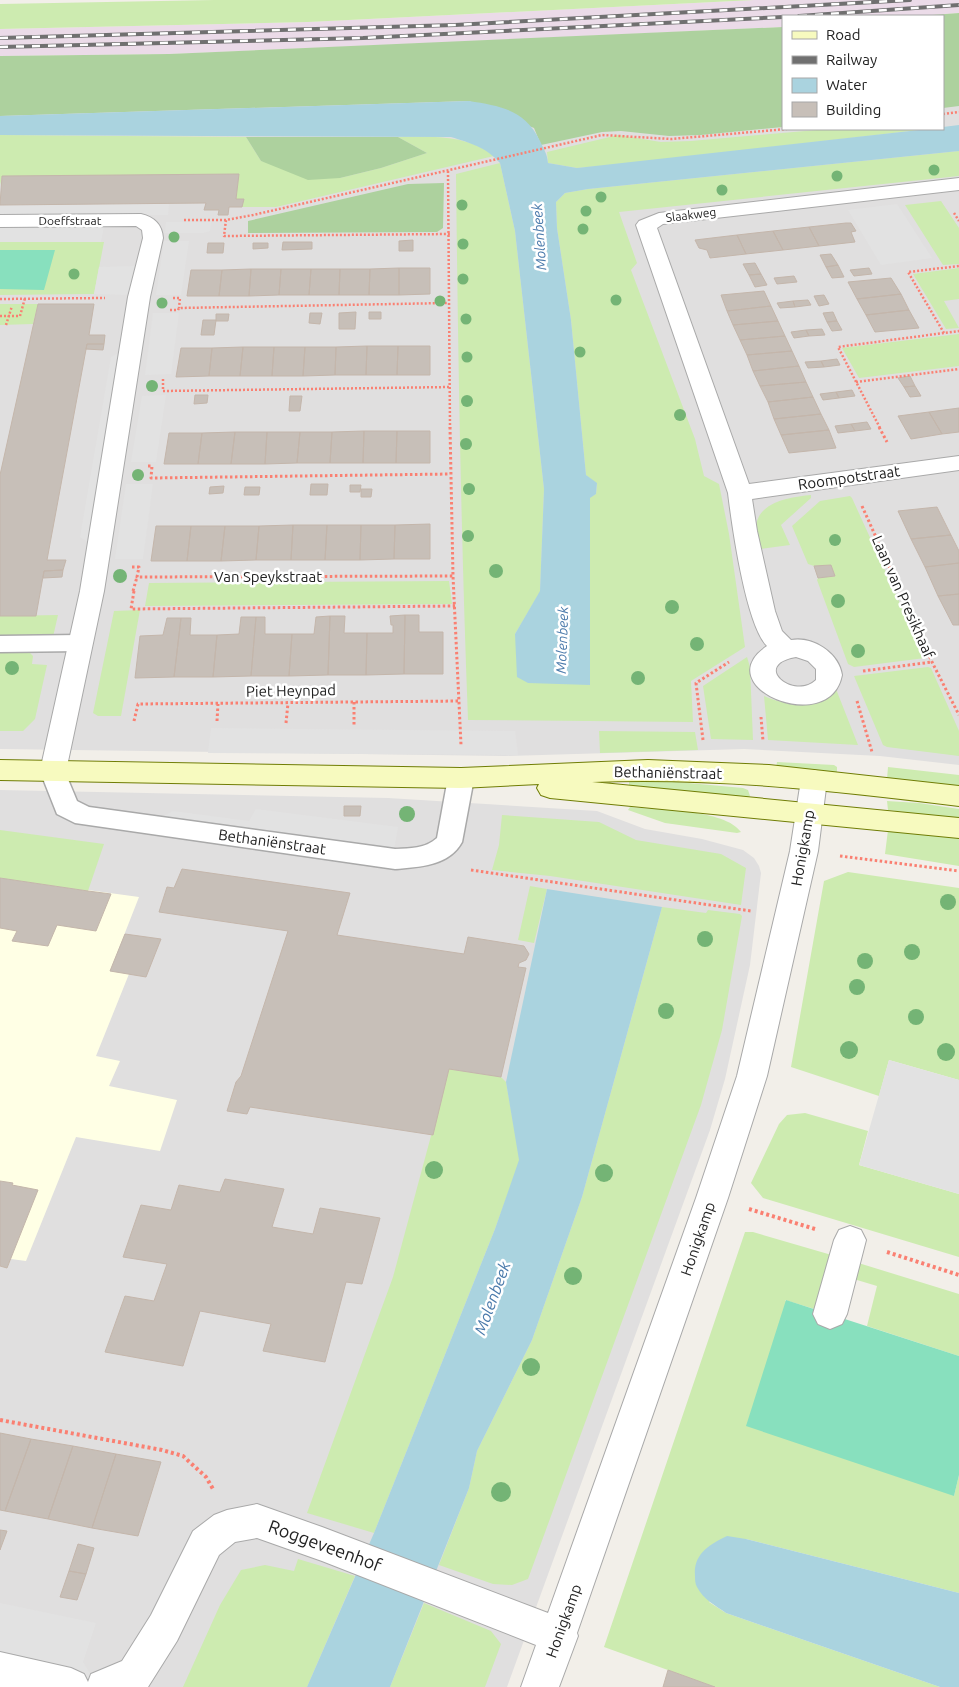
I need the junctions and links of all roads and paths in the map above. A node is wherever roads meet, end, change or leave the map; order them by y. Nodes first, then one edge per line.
1 (959, 112) edge
2 (944, 114) edge
3 (782, 129) edge
4 (448, 171) junction
5 (959, 184) edge
6 (141, 220) junction
7 (226, 220) junction
8 (0, 221) edge
9 (450, 234) junction
10 (959, 266) edge
11 (0, 298) edge
12 (24, 298) junction
13 (138, 303) junction
14 (448, 303) junction
15 (12, 306) dead end
16 (0, 316) edge
17 (9, 316) junction
18 (6, 325) dead end
19 (959, 331) edge
20 (944, 333) junction
21 (959, 369) edge
22 (126, 380) junction
23 (856, 382) junction
24 (450, 387) junction
25 (959, 463) edge
26 (112, 466) junction
27 (902, 471) junction
28 (450, 474) junction
29 (850, 478) junction
30 (740, 493) junction
31 (96, 568) junction
32 (453, 576) junction
33 (134, 591) dead end
34 (455, 606) junction
35 (778, 642) junction
36 (80, 643) junction
37 (0, 644) edge
38 (932, 662) junction
39 (839, 674) junction
40 (460, 701) junction
41 (354, 702) junction
42 (288, 703) junction
43 (218, 704) junction
44 (959, 715) edge
45 (134, 721) dead end
46 (217, 721) dead end
47 (286, 723) dead end
48 (354, 725) dead end
49 (704, 744) dead end
50 (874, 756) dead end
51 (0, 770) edge
52 (53, 770) junction
53 (462, 778) junction
54 (814, 780) junction
55 (959, 796) edge
56 (810, 813) junction
57 (959, 828) edge
58 (804, 852) junction
59 (464, 869) dead end
60 (959, 871) edge
61 (789, 916) junction
62 (850, 1240) dead end
63 (830, 1314) dead end
64 (0, 1420) edge
65 (236, 1526) junction
66 (560, 1636) junction
67 (0, 1672) edge
68 (71, 1687) edge
69 (104, 1687) edge
70 (540, 1687) edge

1 - 2 path
3 - 4 path
4 - 7 path
4 - 9 path
5 - 30 street, Slaakweg
6 - 7 path
6 - 8 street, Doeffstraat
6 - 13 street
7 - 9 path
9 - 14 path
10 - 20 path
11 - 12 path
12 - 13 path
12 - 17 path
13 - 14 path
13 - 22 street
14 - 24 path
15 - 17 path
16 - 17 path
17 - 18 path
19 - 20 path
20 - 23 path
21 - 23 path
22 - 24 path
22 - 26 street
23 - 27 path
24 - 28 path
25 - 27 street, Roompotstraat
26 - 28 path
26 - 31 street
27 - 29 street, Roompotstraat
28 - 32 path
29 - 30 street, Roompotstraat
29 - 38 path, Laan van Presikhaaf
30 - 35 street
31 - 32 path, Van Speykstraat
31 - 36 street
32 - 34 path
33 - 34 path, Van Speykstraat
34 - 40 path
35 - 39 street
35 - 39 street
35 - 49 path
36 - 37 lane
36 - 52 street
38 - 39 path
38 - 44 path, Laan van Presikhaaf
39 - 50 path
40 - 41 path, Piet Heynpad
40 - 53 path
41 - 42 path, Piet Heynpad
41 - 48 path
42 - 43 path, Piet Heynpad
42 - 47 path
43 - 45 path, Piet Heynpad
43 - 46 path
51 - 52 street, Bethaniënstraat
52 - 53 street, Bethaniënstraat
52 - 53 lane, Bethaniënstraat
53 - 54 street, Bethaniënstraat
53 - 56 street, Bethaniënstraat
54 - 55 street
54 - 56 street, Honigkamp
56 - 57 street
56 - 58 street, Honigkamp
58 - 60 path
58 - 61 street, Honigkamp
59 - 61 path
61 - 66 street, Honigkamp
62 - 63 street
64 - 65 path
65 - 66 street, Roggeveenhof
65 - 69 street, Roggeveenhof
66 - 70 street, Honigkamp
67 - 68 street

